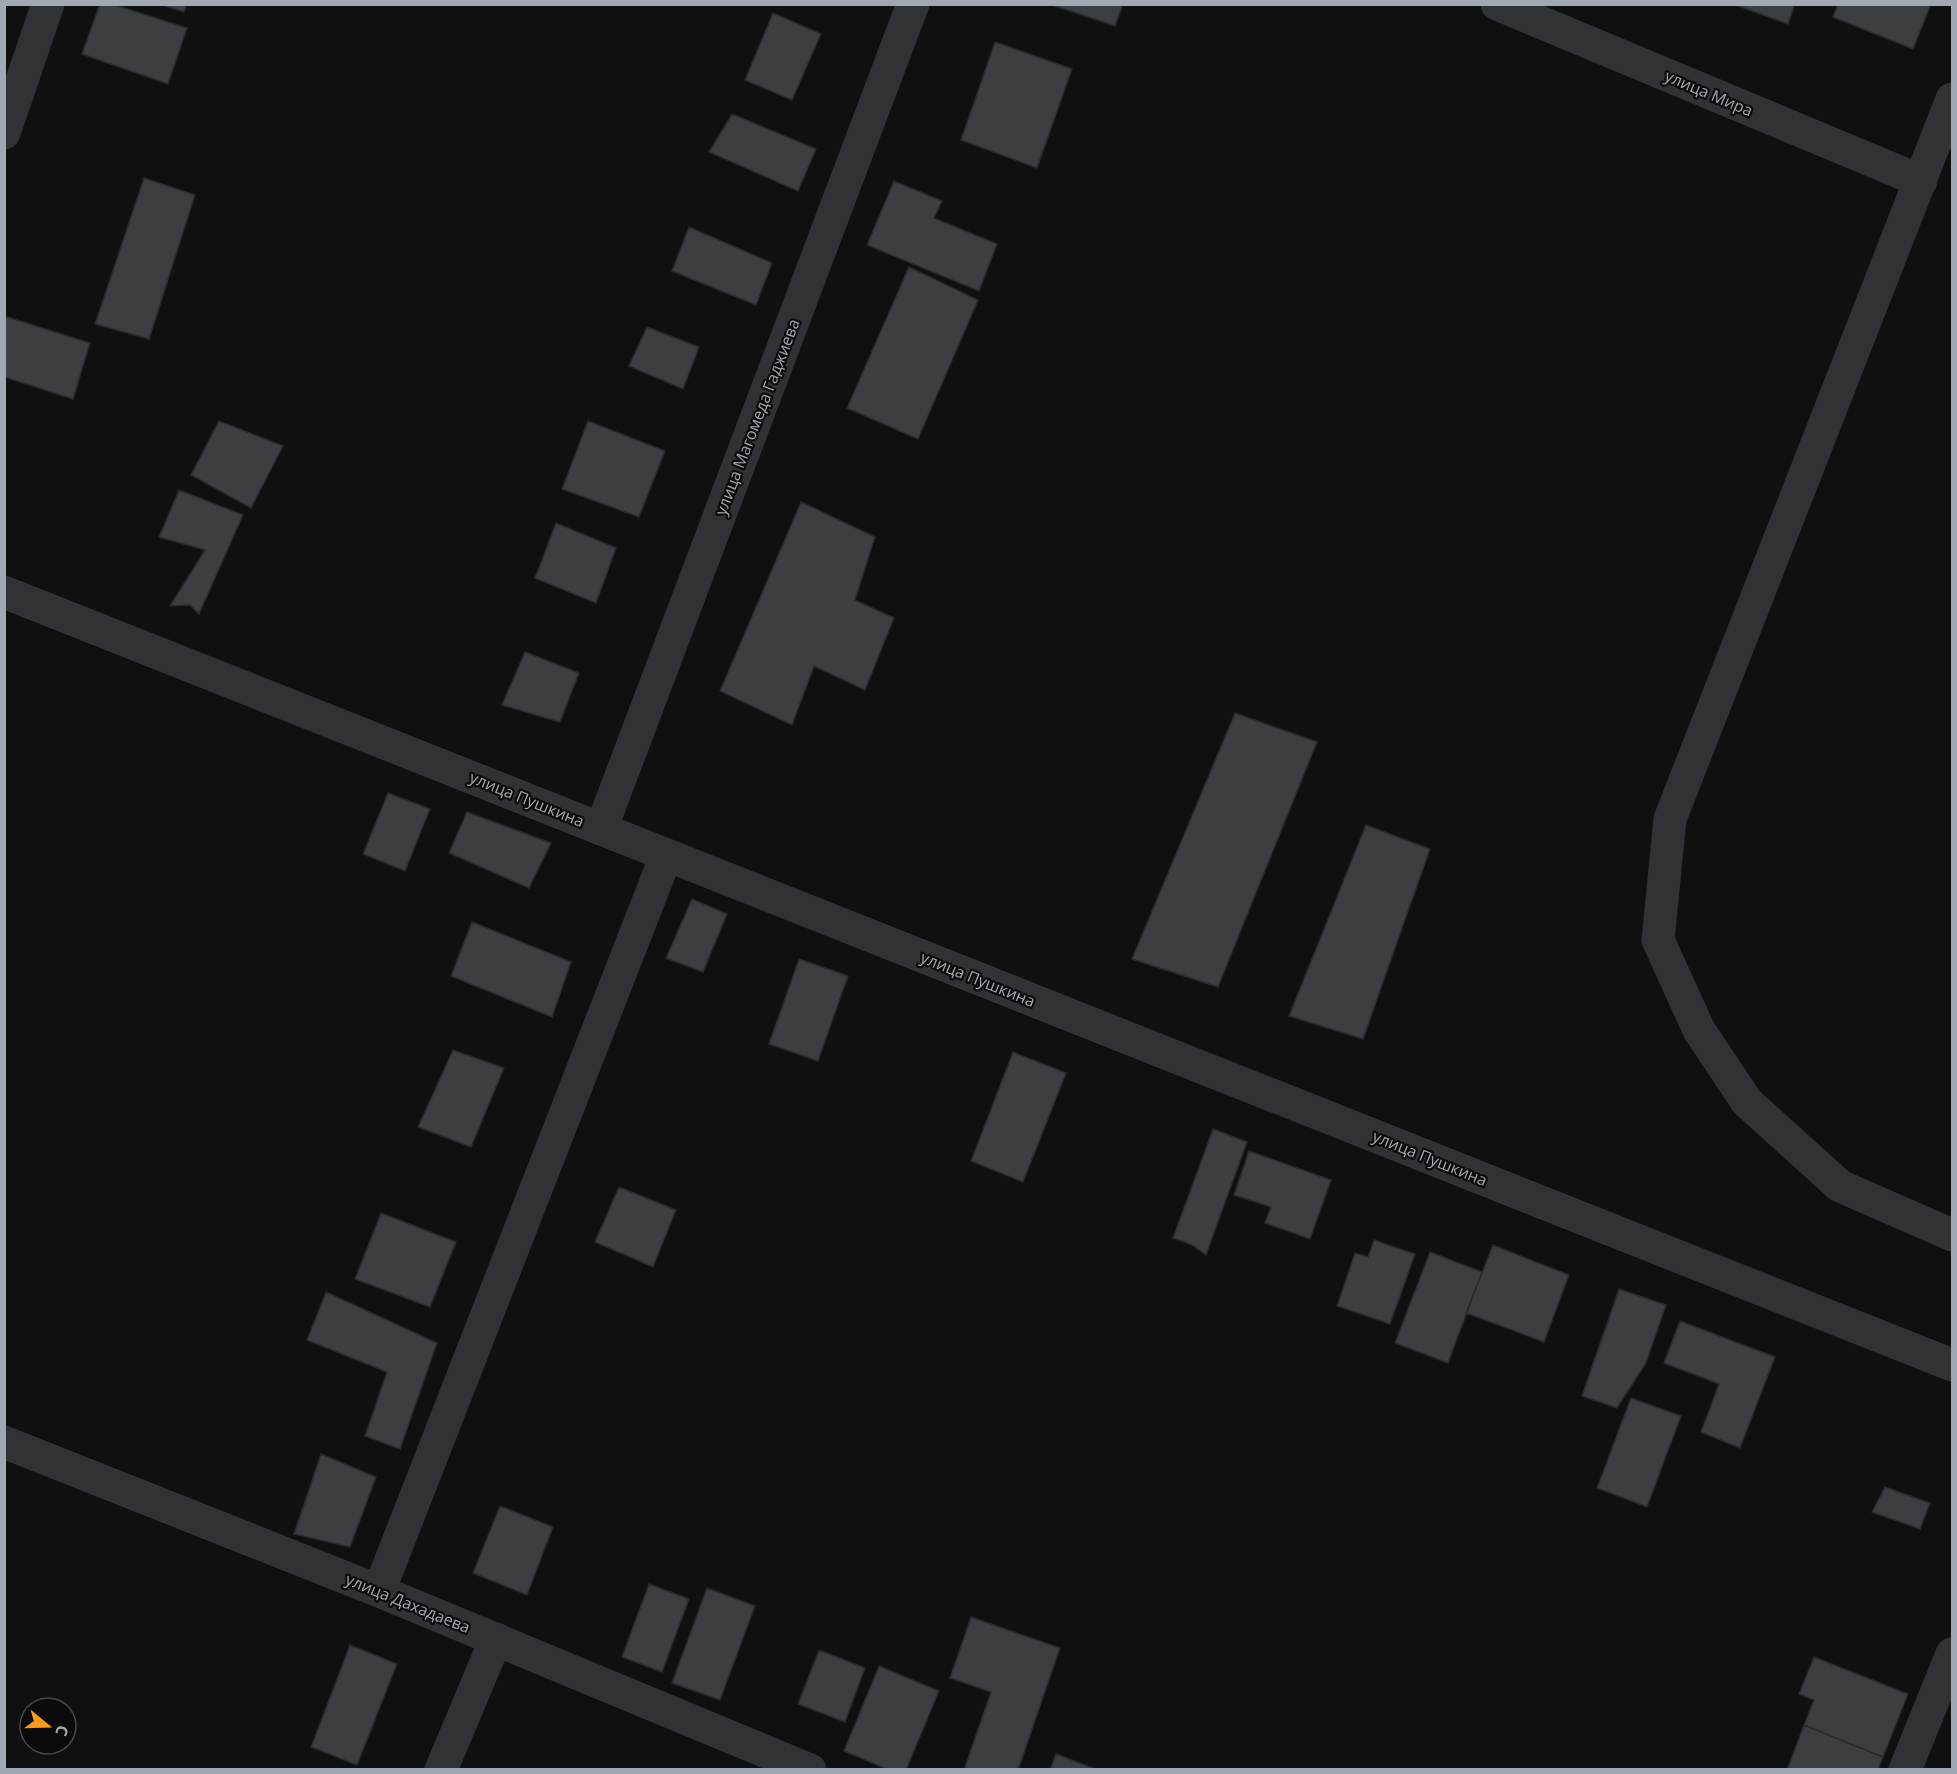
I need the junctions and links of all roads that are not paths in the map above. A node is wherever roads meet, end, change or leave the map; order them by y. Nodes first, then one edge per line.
1 (48, 4) edge
2 (913, 4) edge
3 (1497, 4) edge
4 (1953, 99) edge
5 (4, 133) edge
6 (1921, 181) junction
7 (4, 592) edge
8 (601, 829) junction
9 (666, 856) junction
10 (1953, 1235) edge
11 (1953, 1365) edge
12 (4, 1442) edge
13 (379, 1591) junction
14 (496, 1639) junction
15 (1953, 1654) edge
16 (441, 1770) edge
17 (810, 1770) edge
18 (1905, 1770) edge

1 - 5 street
2 - 8 street, улица Магомеда Гаджиева
3 - 6 street, улица Мира
4 - 6 street
6 - 10 street
7 - 8 street, улица Пушкина
8 - 9 street, улица Пушкина
9 - 11 street, улица Пушкина
9 - 13 street
12 - 13 street, улица Дахадаева
13 - 14 street, улица Дахадаева
14 - 16 street
14 - 17 street, улица Дахадаева
15 - 18 street

